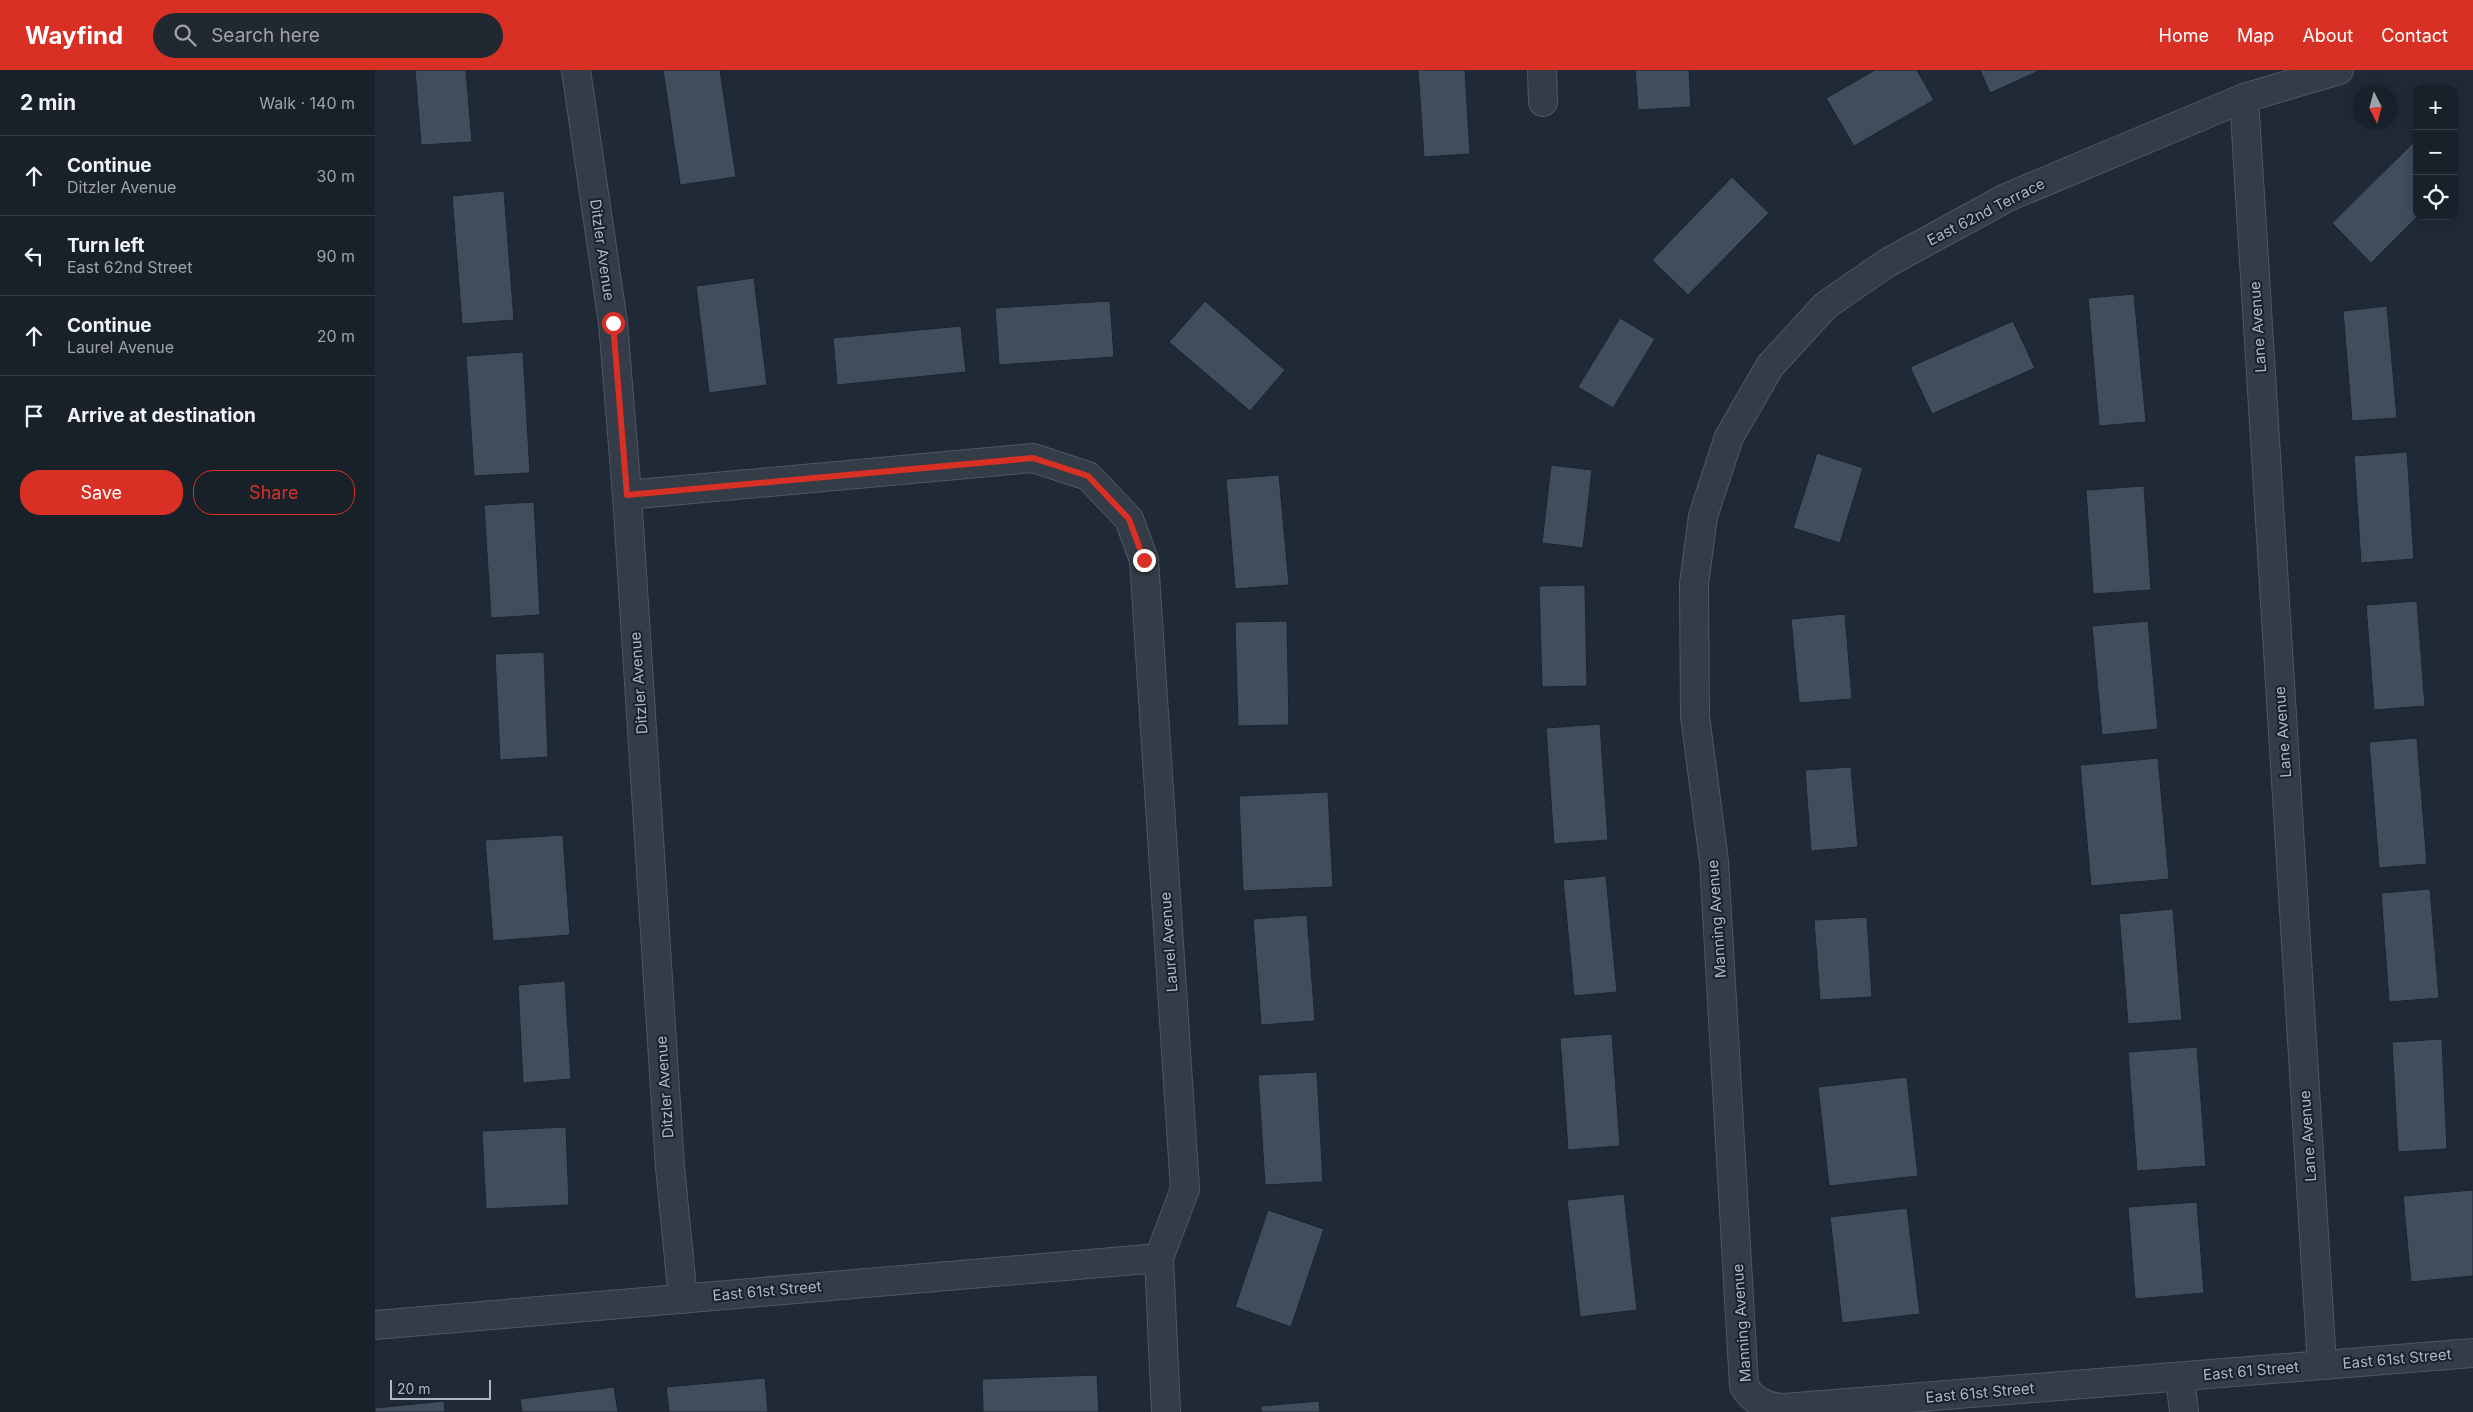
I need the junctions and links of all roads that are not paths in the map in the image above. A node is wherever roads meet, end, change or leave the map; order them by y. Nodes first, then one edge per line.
1 (576, 70) edge
2 (1542, 70) edge
3 (2339, 70) edge
4 (2244, 98) junction
5 (1543, 102) dead end
6 (1743, 413) joint
7 (627, 495) junction
8 (1159, 1258) junction
9 (683, 1299) junction
10 (375, 1324) edge
11 (2473, 1353) edge
12 (2322, 1365) junction
13 (2180, 1377) junction
14 (1783, 1410) edge
15 (1166, 1412) edge
16 (2184, 1412) edge

1 - 7 street, Ditzler Avenue
2 - 5 street
3 - 4 street, East 62nd Terrace
4 - 6 street, East 62nd Terrace
4 - 12 street, Lane Avenue
6 - 14 street, Manning Avenue
7 - 8 street, Laurel Avenue
7 - 9 street, Ditzler Avenue
8 - 9 street, East 61st Street
8 - 15 street, Laurel Avenue
9 - 10 street, East 61st Street
11 - 12 street, East 61st Street
12 - 13 street, East 61 Street
13 - 14 street, East 61st Street
13 - 16 street

